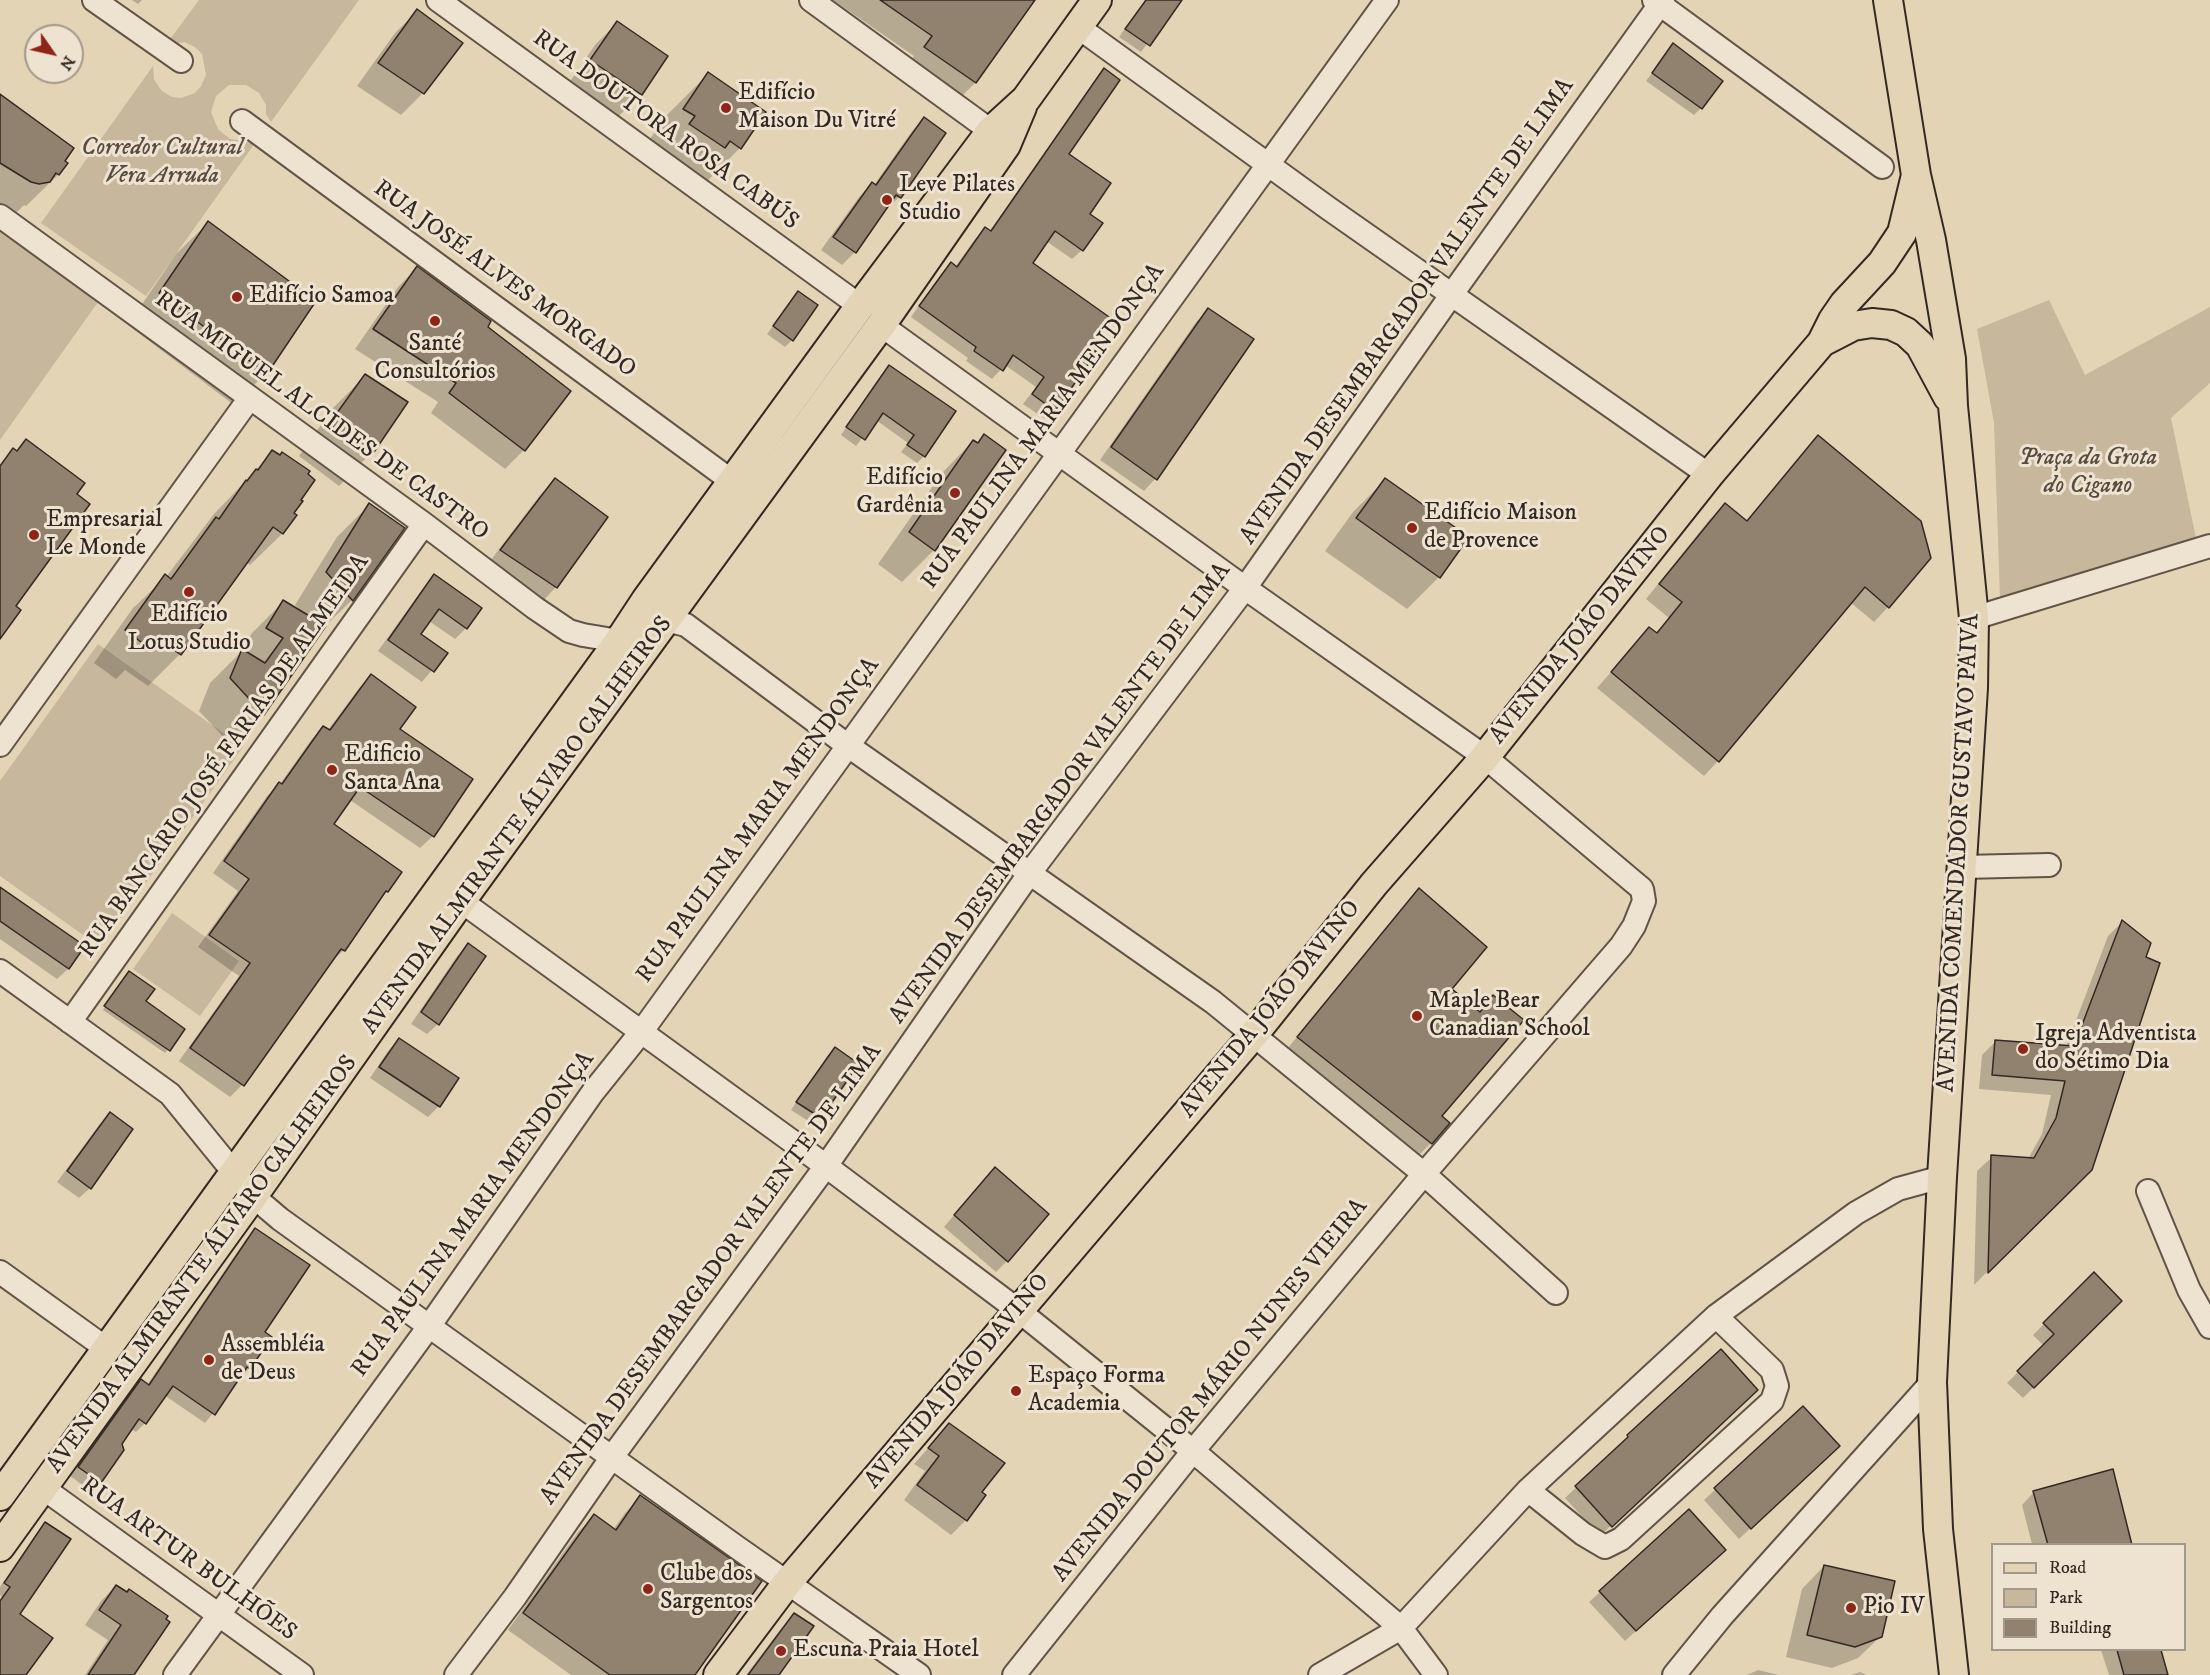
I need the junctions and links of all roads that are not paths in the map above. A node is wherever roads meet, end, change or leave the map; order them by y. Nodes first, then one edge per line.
1 (94, 0) edge
2 (438, 0) edge
3 (811, 0) edge
4 (1097, 0) edge
5 (1387, 0) edge
6 (1888, 0) edge
7 (1659, 2) edge
8 (1078, 27) junction
9 (181, 61) dead end
10 (1026, 99) junction
11 (242, 122) dead end
12 (991, 131) junction
13 (1268, 164) junction
14 (1882, 167) dead end
15 (1916, 175) junction
16 (0, 216) edge
17 (1452, 294) junction
18 (860, 306) junction
19 (881, 325) junction
20 (1822, 342) junction
21 (249, 399) junction
22 (1953, 406) junction
23 (1058, 453) junction
24 (1709, 475) junction
25 (733, 482) junction
26 (424, 524) junction
27 (2210, 546) edge
28 (1245, 588) junction
29 (1974, 618) junction
30 (666, 620) junction
31 (619, 641) junction
32 (0, 745) edge
33 (847, 745) junction
34 (1485, 757) junction
35 (2049, 865) dead end
36 (1963, 867) junction
37 (1029, 874) junction
38 (461, 901) junction
39 (0, 971) edge
40 (70, 1022) junction
41 (642, 1031) junction
42 (1254, 1035) junction
43 (826, 1166) junction
44 (236, 1172) junction
45 (1424, 1174) junction
46 (1942, 1177) junction
47 (2148, 1191) dead end
48 (253, 1196) junction
49 (0, 1272) edge
50 (1556, 1293) dead end
51 (1019, 1311) junction
52 (1716, 1316) junction
53 (430, 1326) junction
54 (2210, 1327) edge
55 (107, 1349) junction
56 (1932, 1382) junction
57 (1193, 1451) junction
58 (612, 1457) junction
59 (43, 1488) junction
60 (1528, 1490) junction
61 (0, 1496) edge
62 (0, 1547) edge
63 (787, 1582) junction
64 (218, 1614) junction
65 (1401, 1628) junction
66 (176, 1675) edge
67 (302, 1675) edge
68 (456, 1675) edge
69 (718, 1675) edge
70 (920, 1675) edge
71 (1014, 1675) edge
72 (1320, 1675) edge
73 (1436, 1675) edge
74 (1674, 1675) edge
75 (1954, 1675) edge

1 - 9 street
2 - 18 street, RUA DOUTORA ROSA CABÚS
3 - 12 street
4 - 8 main road, AVENIDA ALMIRANTE ÁLVARO CALHEIROS
5 - 13 street, RUA PAULINA MARIA MENDONÇA
6 - 15 main road, AVENIDA COMENDADOR GUSTAVO PAIVA
7 - 14 street
7 - 17 street, AVENIDA DESEMBARGADOR VALENTE DE LIMA
8 - 10 main road, AVENIDA ALMIRANTE ÁLVARO CALHEIROS
8 - 13 street
10 - 12 main road, AVENIDA ALMIRANTE ÁLVARO CALHEIROS
10 - 19 main road, AVENIDA ALMIRANTE ÁLVARO CALHEIROS
11 - 25 street, RUA JOSÉ ALVES MORGADO
12 - 18 main road, AVENIDA ALMIRANTE ÁLVARO CALHEIROS
13 - 17 street
13 - 23 street, RUA PAULINA MARIA MENDONÇA
15 - 20 main road, AVENIDA JOÃO DAVINO
15 - 22 main road, AVENIDA COMENDADOR GUSTAVO PAIVA
16 - 21 street, RUA MIGUEL ALCIDES DE CASTRO
17 - 24 street
17 - 28 street, AVENIDA DESEMBARGADOR VALENTE DE LIMA
18 - 25 main road, AVENIDA ALMIRANTE ÁLVARO CALHEIROS
19 - 23 street
19 - 30 main road, AVENIDA ALMIRANTE ÁLVARO CALHEIROS
20 - 22 main road, AVENIDA JOÃO DAVINO
20 - 24 main road, AVENIDA JOÃO DAVINO
21 - 26 street, RUA MIGUEL ALCIDES DE CASTRO
21 - 32 street
22 - 29 main road, AVENIDA COMENDADOR GUSTAVO PAIVA
23 - 28 street
23 - 33 street, RUA PAULINA MARIA MENDONÇA
24 - 34 main road, AVENIDA JOÃO DAVINO
25 - 31 main road, AVENIDA ALMIRANTE ÁLVARO CALHEIROS
26 - 31 street, RUA MIGUEL ALCIDES DE CASTRO
26 - 40 street, RUA BANCÁRIO JOSÉ FARIAS DE ALMEIDA
27 - 29 street
28 - 34 street
28 - 37 street, AVENIDA DESEMBARGADOR VALENTE DE LIMA
29 - 36 main road, AVENIDA COMENDADOR GUSTAVO PAIVA
30 - 31 street
30 - 33 street
30 - 38 main road, AVENIDA ALMIRANTE ÁLVARO CALHEIROS
31 - 44 main road, AVENIDA ALMIRANTE ÁLVARO CALHEIROS
33 - 37 street
33 - 41 street, RUA PAULINA MARIA MENDONÇA
34 - 42 main road, AVENIDA JOÃO DAVINO
34 - 45 street, AVENIDA DOUTOR MÁRIO NUNES VIEIRA
35 - 36 street
36 - 46 main road, AVENIDA COMENDADOR GUSTAVO PAIVA
37 - 42 street
37 - 43 street, AVENIDA DESEMBARGADOR VALENTE DE LIMA
38 - 41 street
38 - 48 main road, AVENIDA ALMIRANTE ÁLVARO CALHEIROS
39 - 40 street
40 - 44 street
41 - 43 street
41 - 53 street, RUA PAULINA MARIA MENDONÇA
42 - 45 street
42 - 51 main road, AVENIDA JOÃO DAVINO
43 - 51 street
43 - 58 street, AVENIDA DESEMBARGADOR VALENTE DE LIMA
44 - 48 street
44 - 55 main road, AVENIDA ALMIRANTE ÁLVARO CALHEIROS
45 - 50 street
45 - 57 street, AVENIDA DOUTOR MÁRIO NUNES VIEIRA
46 - 52 street
46 - 56 main road, AVENIDA COMENDADOR GUSTAVO PAIVA
47 - 54 street
48 - 53 street
48 - 59 main road, AVENIDA ALMIRANTE ÁLVARO CALHEIROS
49 - 55 street
51 - 57 street
51 - 63 main road, AVENIDA JOÃO DAVINO
52 - 60 street
52 - 60 street
53 - 58 street
53 - 64 street, RUA PAULINA MARIA MENDONÇA
55 - 61 main road, AVENIDA ALMIRANTE ÁLVARO CALHEIROS
56 - 74 street
56 - 75 main road, AVENIDA COMENDADOR GUSTAVO PAIVA
57 - 65 street
57 - 71 street, AVENIDA DOUTOR MÁRIO NUNES VIEIRA
58 - 63 street
58 - 68 street, AVENIDA DESEMBARGADOR VALENTE DE LIMA
59 - 62 main road, AVENIDA ALMIRANTE ÁLVARO CALHEIROS
59 - 64 street, RUA ARTUR BULHÕES
60 - 65 street
63 - 69 main road, AVENIDA JOÃO DAVINO
63 - 70 street
64 - 66 street, RUA PAULINA MARIA MENDONÇA
64 - 67 street, RUA ARTUR BULHÕES
65 - 72 street
65 - 73 street

